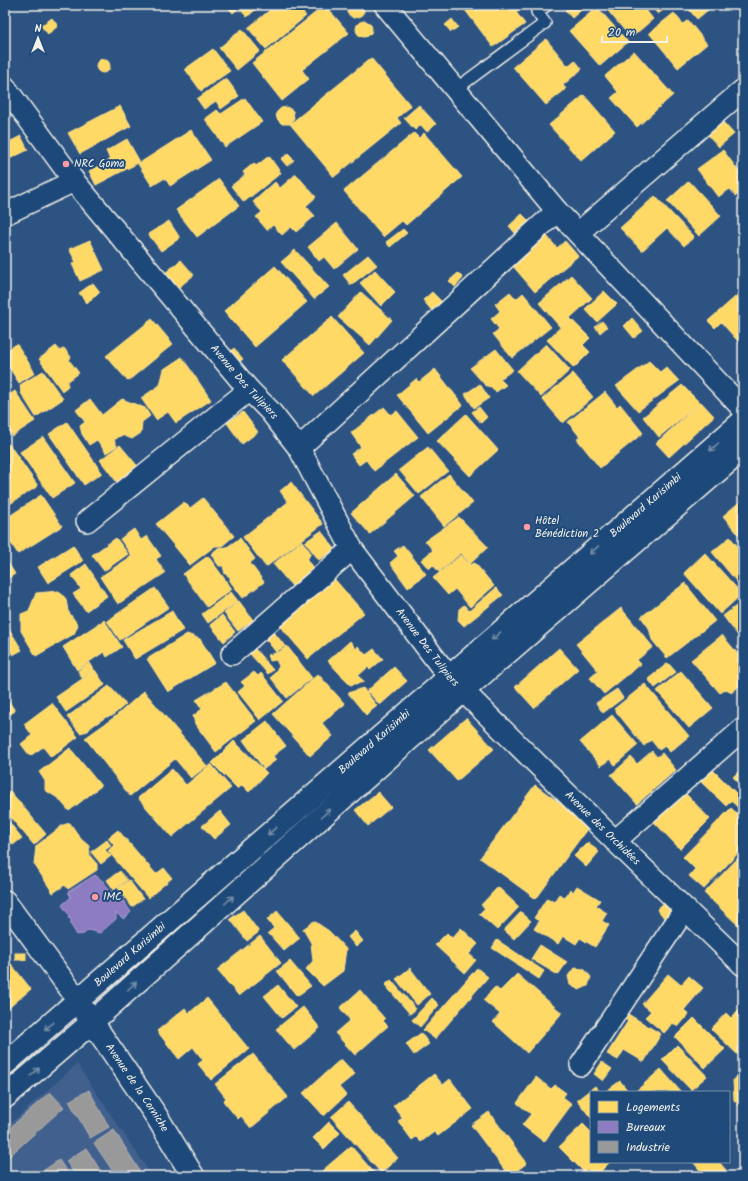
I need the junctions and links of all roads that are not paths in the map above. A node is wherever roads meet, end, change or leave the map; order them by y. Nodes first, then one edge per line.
1 (385, 5) edge
2 (547, 5) edge
3 (5, 87) edge
4 (456, 89) junction
5 (743, 90) edge
6 (74, 181) junction
7 (557, 211) junction
8 (5, 214) edge
9 (578, 233) junction
10 (249, 390) junction
11 (743, 409) edge
12 (743, 421) edge
13 (299, 448) junction
14 (743, 448) edge
15 (87, 522) dead end
16 (352, 549) junction
17 (232, 654) dead end
18 (456, 684) junction
19 (743, 729) edge
20 (615, 841) junction
21 (5, 901) edge
22 (685, 909) junction
23 (743, 965) edge
24 (78, 1000) junction
25 (92, 1022) junction
26 (5, 1064) edge
27 (581, 1065) dead end
28 (5, 1097) edge
29 (193, 1176) edge

1 - 4 street
2 - 4 lane
3 - 6 street, Avenue Des Tulipiers
4 - 7 street
5 - 9 street
6 - 8 street
6 - 10 street, Avenue Des Tulipiers
7 - 9 street
7 - 13 street
9 - 11 street
10 - 13 street, Avenue Des Tulipiers
10 - 15 street
12 -> 18 street, Boulevard Karisimbi
13 - 16 street, Avenue Des Tulipiers
14 - 18 street
16 - 17 street
16 - 18 street, Avenue Des Tulipiers
18 - 20 street, Avenue des Orchidées
18 -> 24 street, Boulevard Karisimbi
25 -> 18 street
19 - 20 street
20 - 22 street, Avenue des Orchidées
21 - 24 street
22 - 23 street, Avenue des Orchidées
22 - 27 street
24 - 25 street, Avenue de la Corniche
24 -> 26 street, Boulevard Karisimbi
28 -> 25 street
25 - 29 street, Avenue de la Corniche

